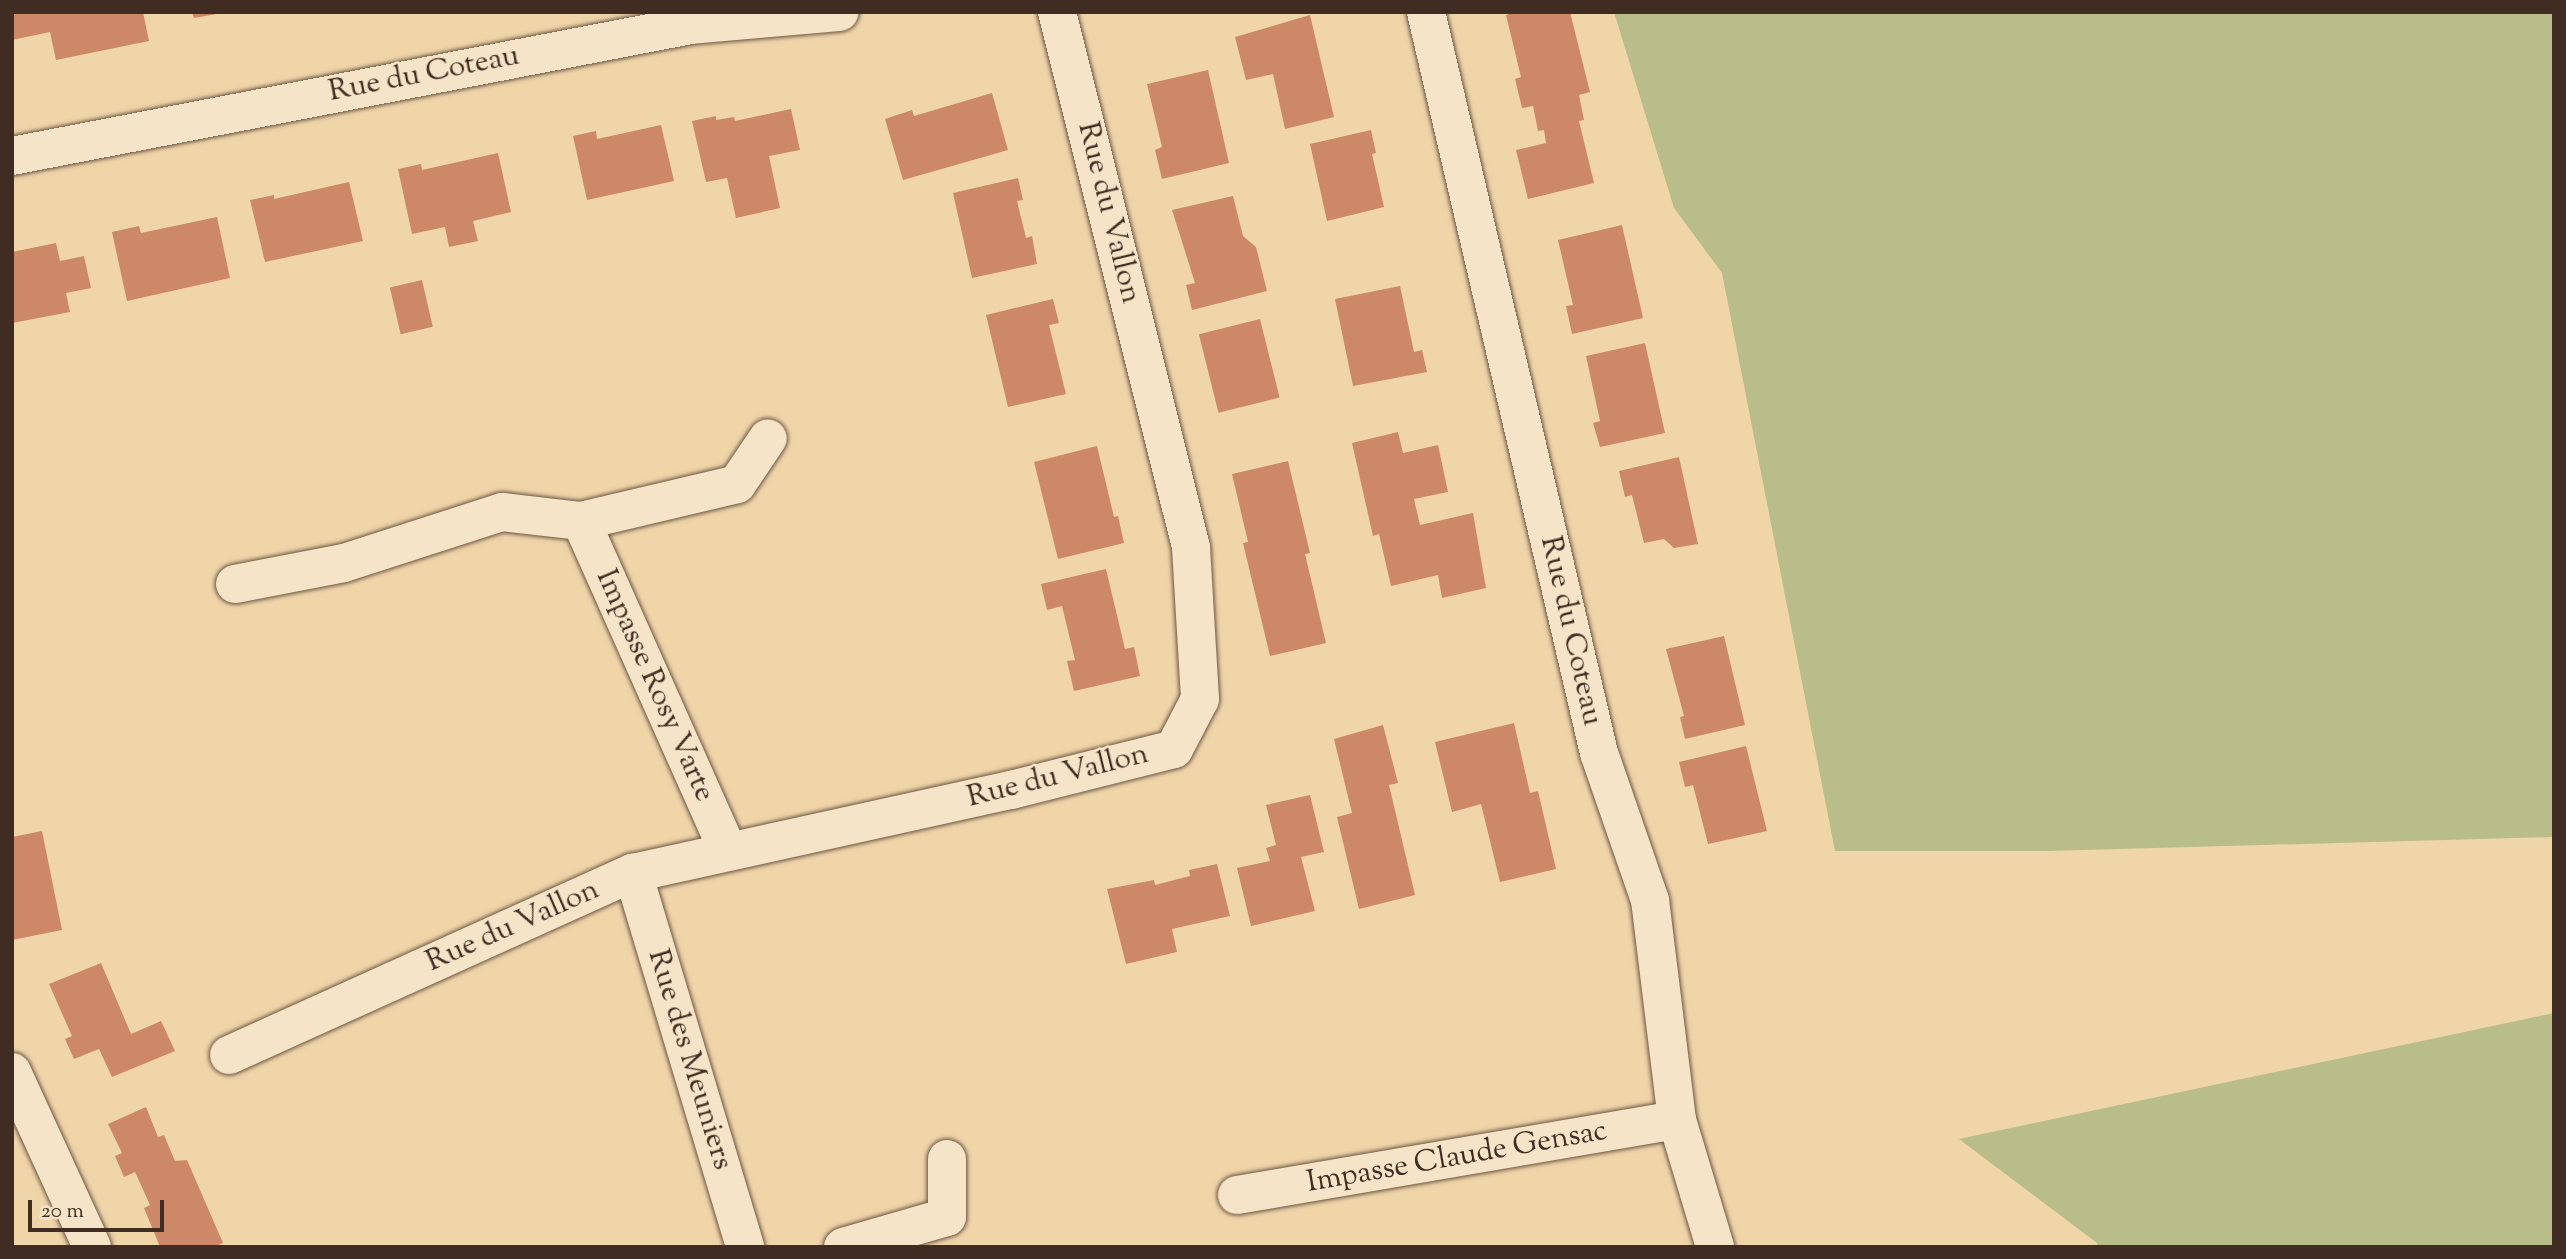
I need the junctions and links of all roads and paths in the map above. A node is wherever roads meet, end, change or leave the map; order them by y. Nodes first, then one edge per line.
1 (839, 12) edge
2 (1057, 12) edge
3 (1426, 12) edge
4 (12, 156) edge
5 (768, 438) dead end
6 (581, 521) junction
7 (235, 584) dead end
8 (728, 851) junction
9 (633, 873) junction
10 (229, 1055) dead end
11 (12, 1072) edge
12 (1677, 1121) junction
13 (947, 1159) dead end
14 (1237, 1195) dead end
15 (92, 1247) edge
16 (745, 1247) edge
17 (843, 1247) edge
18 (1715, 1247) edge

1 - 4 street, Rue du Coteau
2 - 8 street, Rue du Vallon
3 - 12 street, Rue du Coteau
5 - 6 street
6 - 7 street
6 - 8 street, Impasse Rosy Varte
8 - 9 street, Rue du Vallon
9 - 10 street, Rue du Vallon
9 - 16 street, Rue des Meuniers
11 - 15 street
12 - 14 street, Impasse Claude Gensac
12 - 18 street, Rue du Coteau
13 - 17 street

